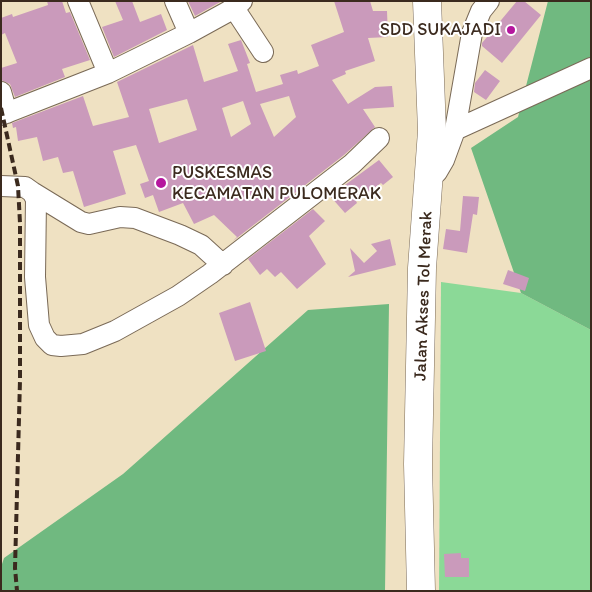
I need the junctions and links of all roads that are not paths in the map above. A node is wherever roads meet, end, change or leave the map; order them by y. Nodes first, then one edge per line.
1 (78, 1) edge
2 (175, 1) edge
3 (427, 1) edge
4 (489, 1) edge
5 (238, 5) edge
6 (189, 34) junction
7 (264, 52) dead end
8 (591, 68) edge
9 (108, 73) junction
10 (1, 92) edge
11 (4, 114) edge
12 (456, 130) junction
13 (379, 138) dead end
14 (429, 180) junction
15 (1, 186) edge
16 (32, 192) junction
17 (223, 265) junction
18 (421, 591) edge

1 - 9 street
2 - 6 street
3 - 14 highway, Jalan Akses Tol Merak
4 - 12 street
5 - 6 street
5 - 7 street
6 - 9 street
8 - 12 street
9 - 11 street
10 - 11 street
12 - 14 street
13 - 17 street
14 - 18 highway, Jalan Akses Tol Merak
15 - 16 street
16 - 17 street
16 - 17 street

